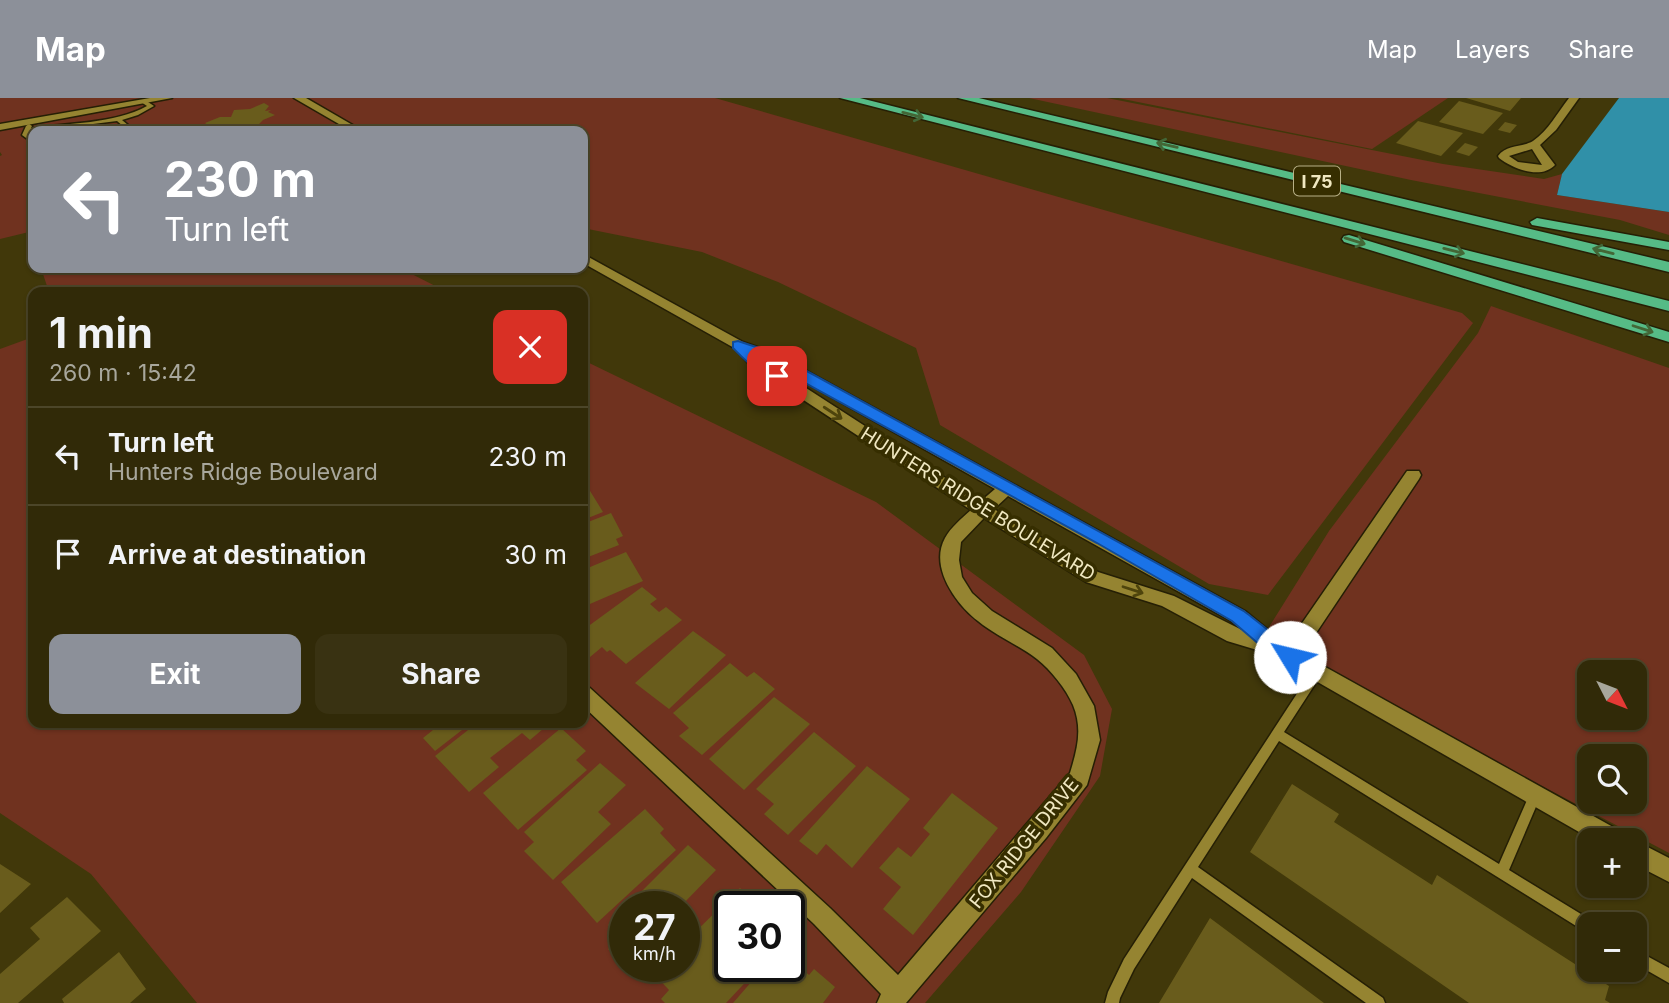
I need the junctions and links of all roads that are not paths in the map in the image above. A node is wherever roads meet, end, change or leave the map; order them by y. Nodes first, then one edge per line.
1 (167, 98) edge
2 (299, 98) edge
3 (846, 98) edge
4 (964, 98) edge
5 (1574, 98) edge
6 (147, 100) edge
7 (118, 119) junction
8 (28, 126) junction
9 (126, 126) edge
10 (349, 126) edge
11 (0, 127) edge
12 (28, 137) edge
13 (1534, 145) dead end
14 (1215, 156) junction
15 (1103, 162) junction
16 (1669, 246) edge
17 (588, 261) edge
18 (1669, 267) edge
19 (1669, 306) edge
20 (1669, 337) edge
21 (738, 345) junction
22 (1413, 475) dead end
23 (1007, 487) junction
24 (982, 510) junction
25 (1282, 652) junction
26 (1317, 672) junction
27 (588, 699) edge
28 (1277, 734) junction
29 (1535, 796) junction
30 (1592, 828) edge
31 (1647, 858) edge
32 (1190, 869) junction
33 (1669, 871) edge
34 (1502, 873) junction
35 (1577, 920) edge
36 (1647, 963) edge
37 (1669, 976) edge
38 (894, 998) edge
39 (1112, 1003) edge
40 (1378, 1003) edge

1 - 6 street
2 - 10 street
3 -> 15 highway, I 75
14 -> 4 highway, I 75
5 - 13 street
6 - 7 lane
6 - 8 street
7 - 8 lane
7 - 9 lane
8 - 11 street
8 - 12 lane
14 - 16 highway
18 -> 14 highway, I 75
15 -> 19 highway, I 75
15 -> 20 highway
17 - 21 street, HUNTERS RIDGE BOULEVARD
21 - 23 street, HUNTERS RIDGE BOULEVARD
21 -> 24 street, HUNTERS RIDGE BOULEVARD
22 - 25 street
23 - 24 street, FOX RIDGE DRIVE
23 - 25 street, HUNTERS RIDGE BOULEVARD
24 -> 25 street, HUNTERS RIDGE BOULEVARD
24 - 38 street, FOX RIDGE DRIVE
25 - 26 street, HUNTERS RIDGE BOULEVARD
26 - 28 lane
26 - 29 street, HUNTERS RIDGE BOULEVARD
27 - 38 street
28 - 32 lane
28 - 34 lane
29 - 30 street, HUNTERS RIDGE BOULEVARD
29 - 34 lane
31 - 33 street
32 - 39 lane
32 - 40 lane
34 - 35 lane
36 - 37 lane

